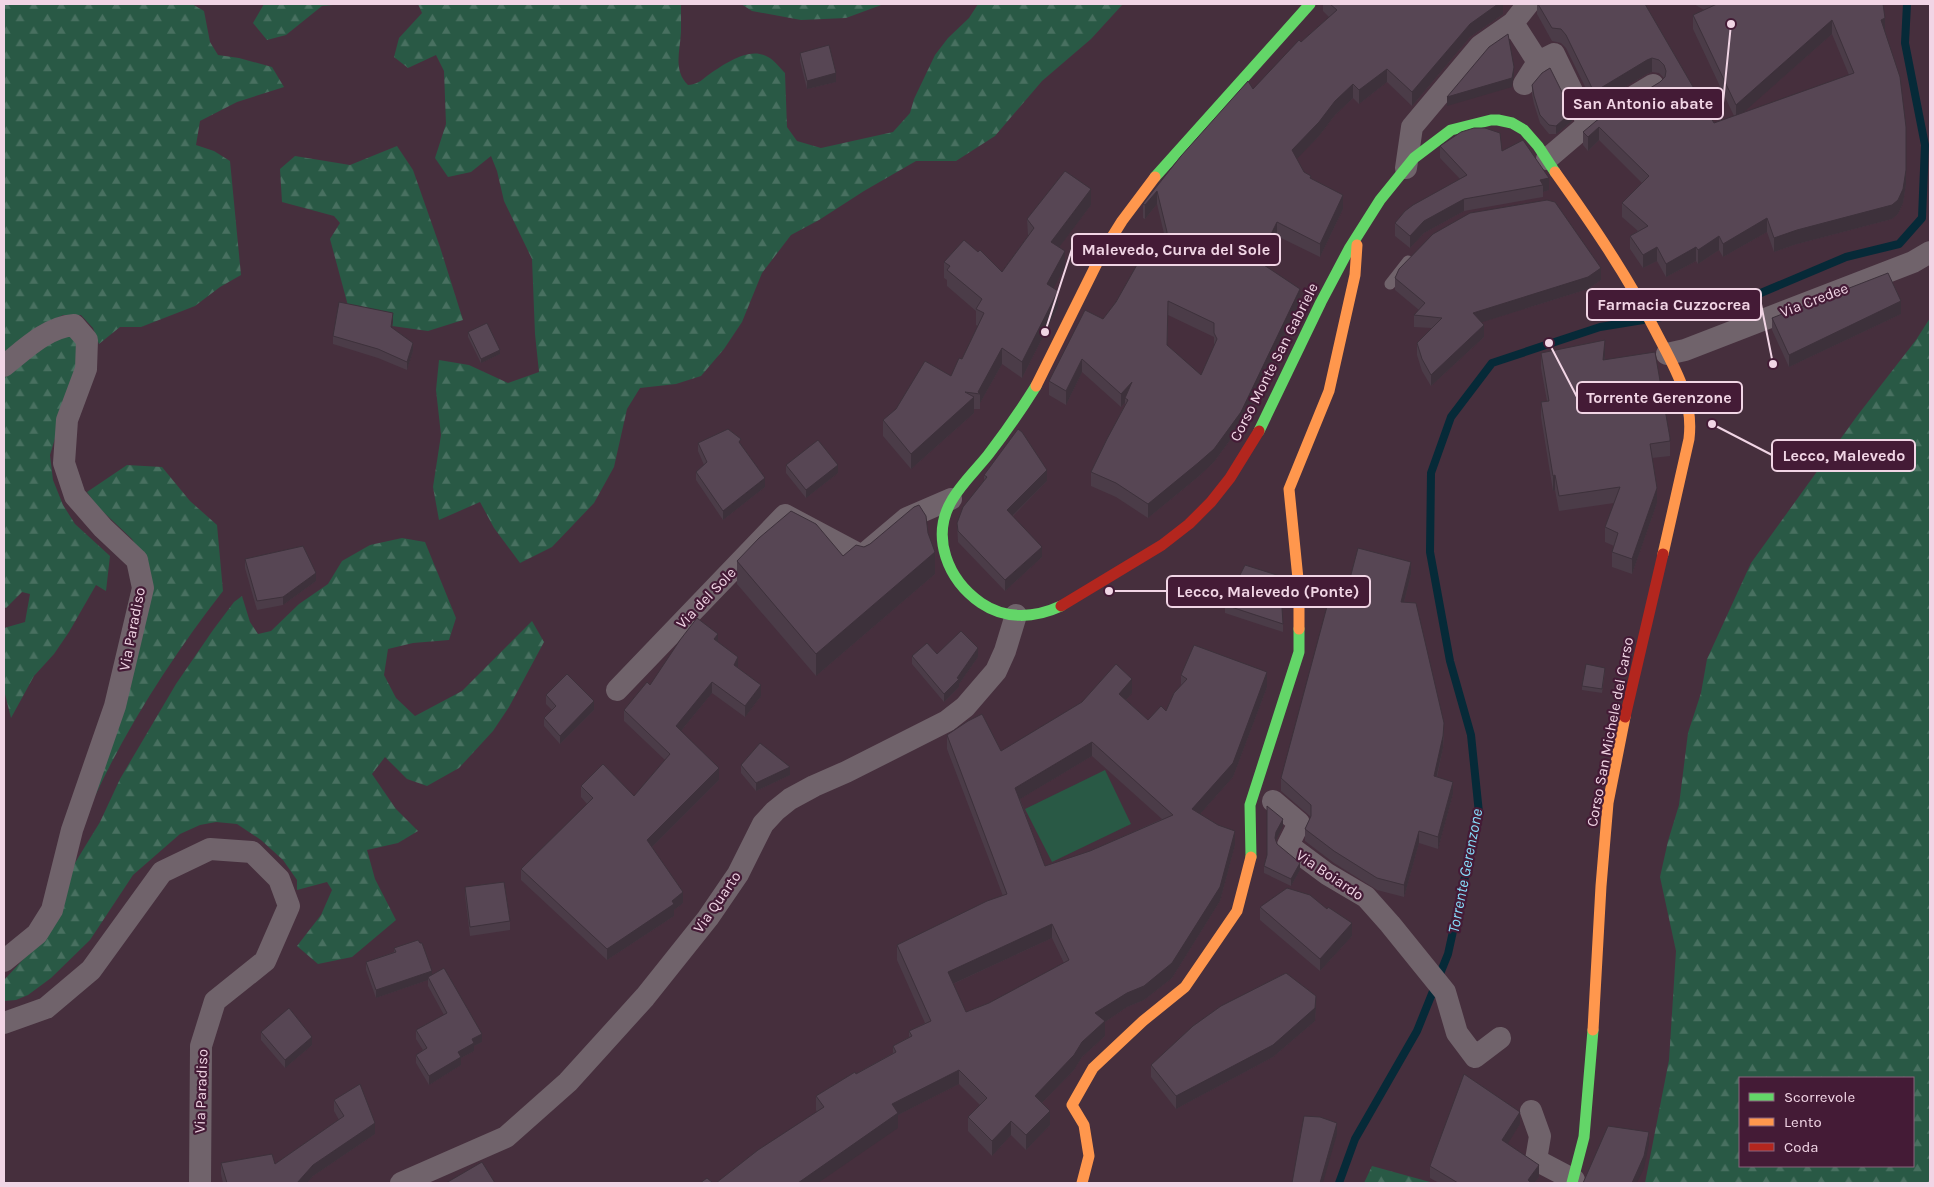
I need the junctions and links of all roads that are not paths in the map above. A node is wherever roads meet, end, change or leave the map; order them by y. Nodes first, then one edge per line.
1 (1310, 4) edge
2 (1528, 4) edge
3 (1513, 23) junction
4 (1538, 62) junction
5 (1524, 84) dead end
6 (1653, 85) edge
7 (1588, 124) junction
8 (1547, 159) junction
9 (1406, 168) junction
10 (1570, 211) dead end
11 (1357, 236) junction
12 (1604, 242) junction
13 (1418, 250) edge
14 (1930, 252) edge
15 (1631, 283) joint
16 (1390, 284) dead end
17 (1668, 354) junction
18 (4, 366) edge
19 (951, 499) junction
20 (1016, 616) junction
21 (617, 690) dead end
22 (1273, 801) dead end
23 (4, 962) edge
24 (4, 1023) edge
25 (1500, 1038) dead end
26 (1531, 1111) dead end
27 (1573, 1181) edge
28 (200, 1183) edge
29 (400, 1183) edge
30 (1082, 1183) edge

1 - 19 main road, Corso Monte San Gabriele
2 - 3 street
3 - 4 street
3 - 9 street
4 - 5 street
4 - 7 street
6 - 7 street
7 - 8 street
8 - 9 main road, Corso Monte San Gabriele
8 - 12 main road, Corso Monte San Gabriele
9 - 11 main road, Corso Monte San Gabriele
10 - 12 lane
11 - 20 main road, Corso Monte San Gabriele
11 - 30 main road
12 - 15 main road, Corso Monte San Gabriele
13 - 16 lane
14 - 17 street, Via Credee
15 - 17 main road, Corso San Michele del Carso
17 - 27 main road, Corso San Michele del Carso
18 - 23 street, Via Paradiso
19 - 20 main road, Corso Monte San Gabriele
19 - 21 street, Via del Sole
20 - 29 street, Via Quarto
22 - 25 street, Via Boiardo
24 - 28 street, Via Paradiso
26 - 27 street

